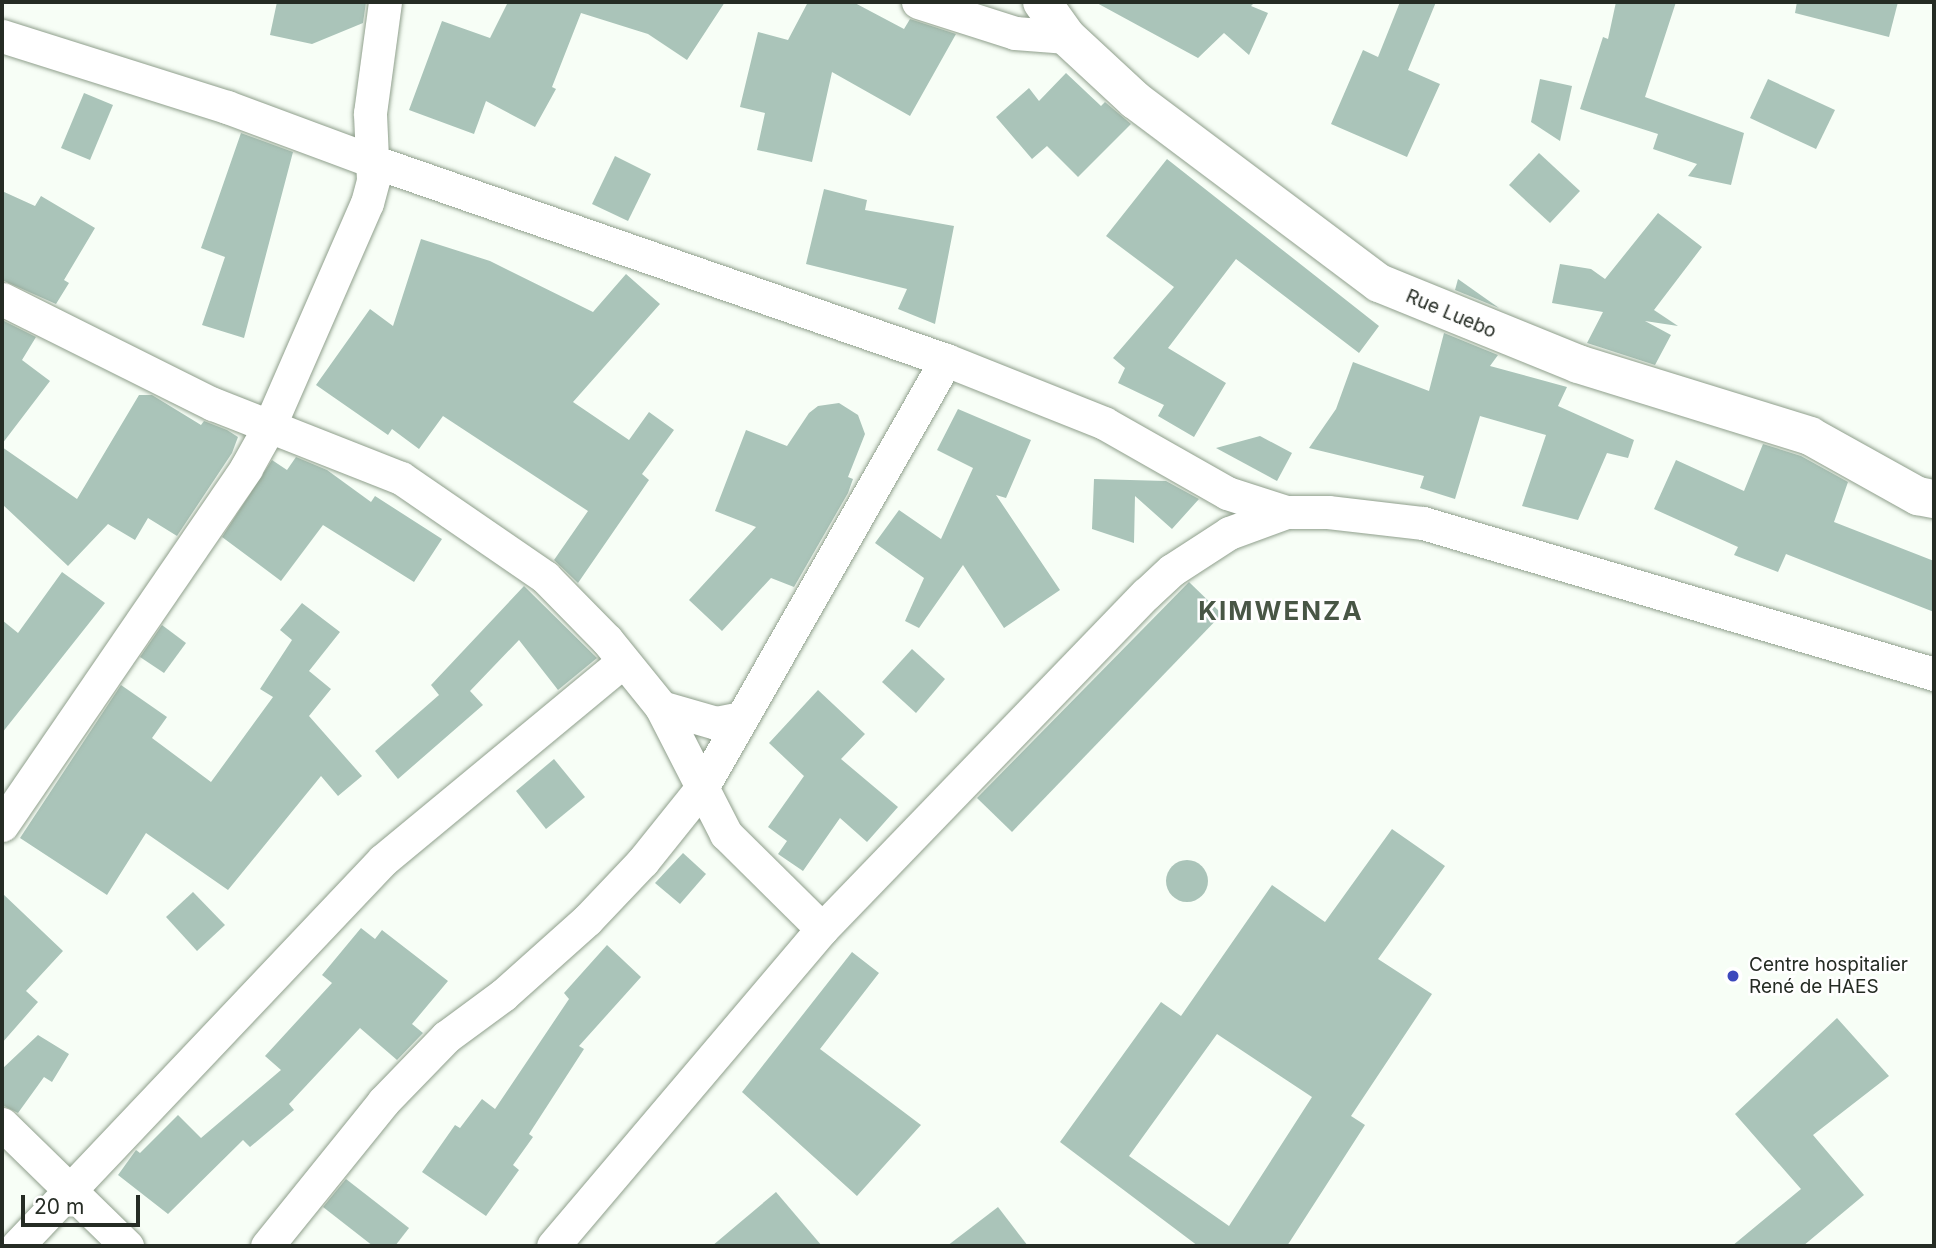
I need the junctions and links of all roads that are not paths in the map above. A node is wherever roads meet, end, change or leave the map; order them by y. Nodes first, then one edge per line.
1 (385, 2) edge
2 (918, 2) edge
3 (1042, 2) edge
4 (2, 36) edge
5 (1067, 37) junction
6 (372, 162) junction
7 (2, 299) edge
8 (947, 360) junction
9 (269, 427) junction
10 (1934, 499) edge
11 (1286, 512) junction
12 (622, 662) junction
13 (1934, 674) edge
14 (661, 707) junction
15 (742, 718) junction
16 (703, 786) junction
17 (2, 825) edge
18 (822, 929) junction
19 (2, 1124) edge
20 (67, 1188) junction
21 (17, 1246) edge
22 (127, 1246) edge
23 (267, 1246) edge
24 (553, 1246) edge

1 - 6 street
2 - 5 street
3 - 5 street, Rue Luebo
4 - 6 street
5 - 10 street, Rue Luebo
6 - 8 street
6 - 9 street
7 - 9 street
8 - 11 street
8 - 15 street
9 - 12 street
9 - 17 street
11 - 13 street
11 - 18 street
12 - 14 street
12 - 20 street
14 - 15 street
14 - 16 street
15 - 16 street
16 - 18 street
16 - 23 street
18 - 24 street
19 - 20 street
20 - 21 street
20 - 22 street

